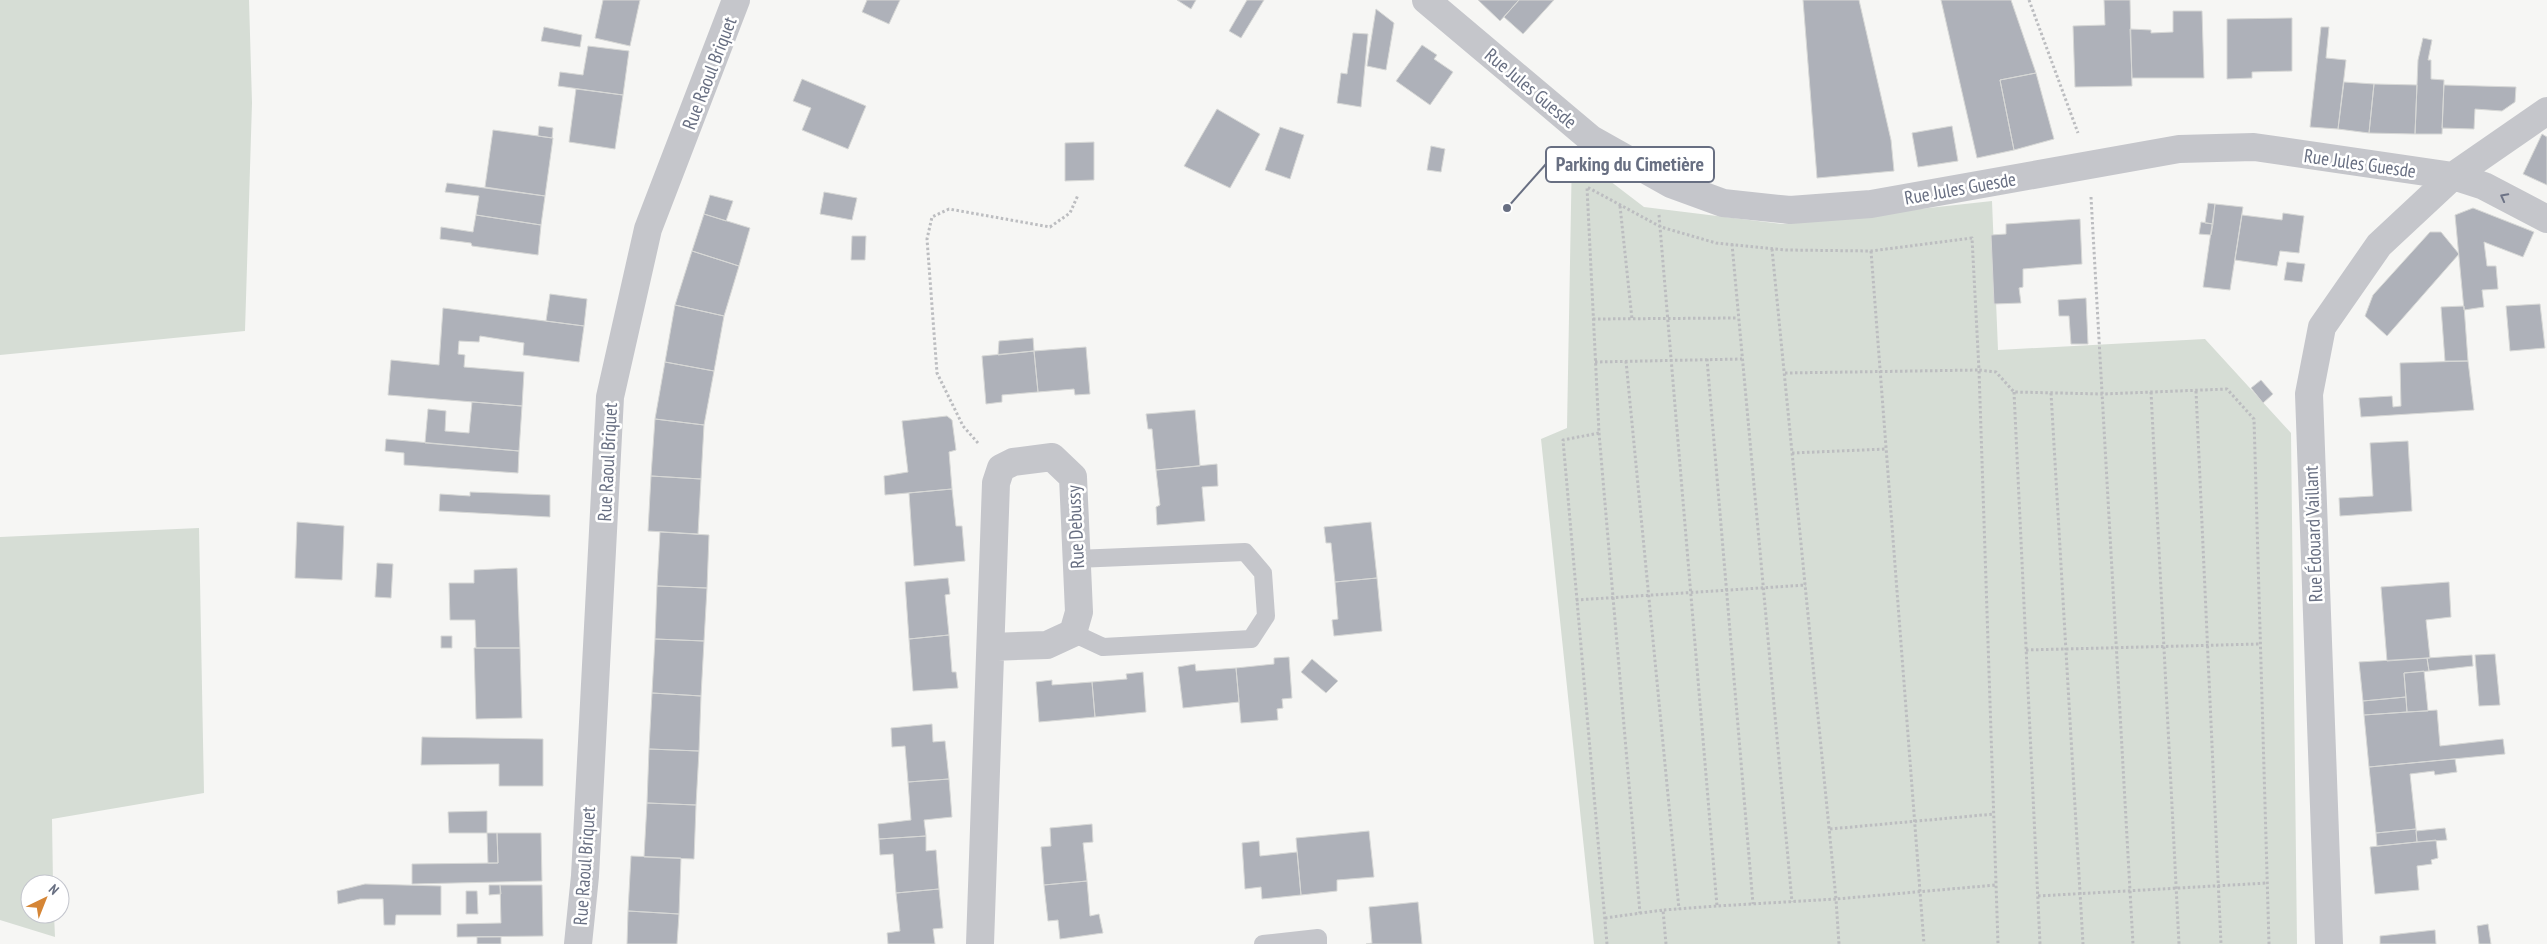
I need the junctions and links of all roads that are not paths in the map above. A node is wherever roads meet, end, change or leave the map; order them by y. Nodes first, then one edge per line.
1 (736, 0) edge
2 (1426, 0) edge
3 (2547, 111) edge
4 (2453, 176) junction
5 (2547, 219) edge
6 (1076, 559) junction
7 (1073, 633) junction
8 (991, 647) junction
9 (578, 944) edge
10 (980, 944) edge
11 (1263, 944) edge
12 (1318, 944) edge
13 (2329, 944) edge

1 - 9 street, Rue Raoul Briquet
2 - 4 street, Rue Jules Guesde
3 - 4 street, Rue Édouard Vaillant
5 -> 4 street, Rue Jules Guesde
4 - 13 street, Rue Édouard Vaillant
6 - 7 street, Rue Debussy
6 - 7 lane
6 - 8 street, Rue Debussy
7 - 8 street
8 - 10 street
11 - 12 lane

